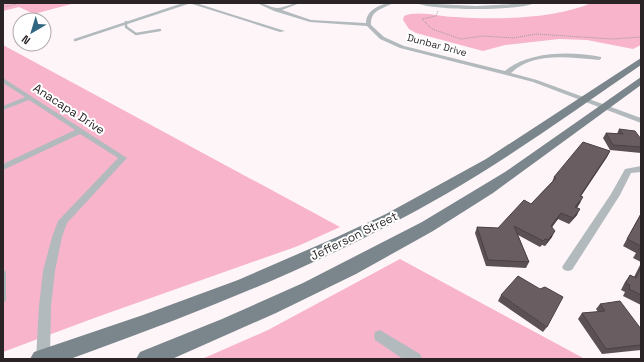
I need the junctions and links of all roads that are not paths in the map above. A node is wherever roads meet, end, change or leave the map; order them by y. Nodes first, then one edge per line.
1 (187, 3) edge
2 (191, 3) edge
3 (259, 3) edge
4 (298, 3) edge
5 (391, 3) edge
6 (419, 3) edge
7 (533, 3) edge
8 (276, 10) junction
9 (126, 22) junction
10 (368, 25) junction
11 (160, 30) dead end
12 (282, 31) dead end
13 (75, 40) dead end
14 (599, 58) dead end
15 (641, 61) edge
16 (506, 74) junction
17 (3, 80) edge
18 (641, 80) edge
19 (30, 98) junction
20 (590, 105) junction
21 (3, 108) edge
22 (641, 121) edge
23 (641, 127) edge
24 (80, 131) junction
25 (3, 167) edge
26 (639, 169) edge
27 (568, 267) dead end
28 (3, 273) edge
29 (3, 299) edge
30 (380, 336) dead end
31 (42, 359) edge
32 (147, 359) edge
33 (415, 359) edge

1 - 9 lane
2 - 12 street
3 - 8 street
4 - 8 street
5 - 10 street
6 - 7 street
8 - 10 street
9 - 11 lane
9 - 13 lane
10 - 16 street, Dunbar Drive
14 - 16 street
15 - 20 main road, Jefferson Street
16 - 20 street, Dunbar Drive
17 - 19 street, Anacapa Drive
18 - 20 main road, Jefferson Street
19 - 21 street
19 - 24 street, Anacapa Drive
20 - 22 street
20 - 23 street
20 - 31 main road, Jefferson Street
20 - 32 main road, Jefferson Street
24 - 25 street
24 - 31 street, Anacapa Drive
26 - 27 street
28 - 29 lane
30 - 33 street

